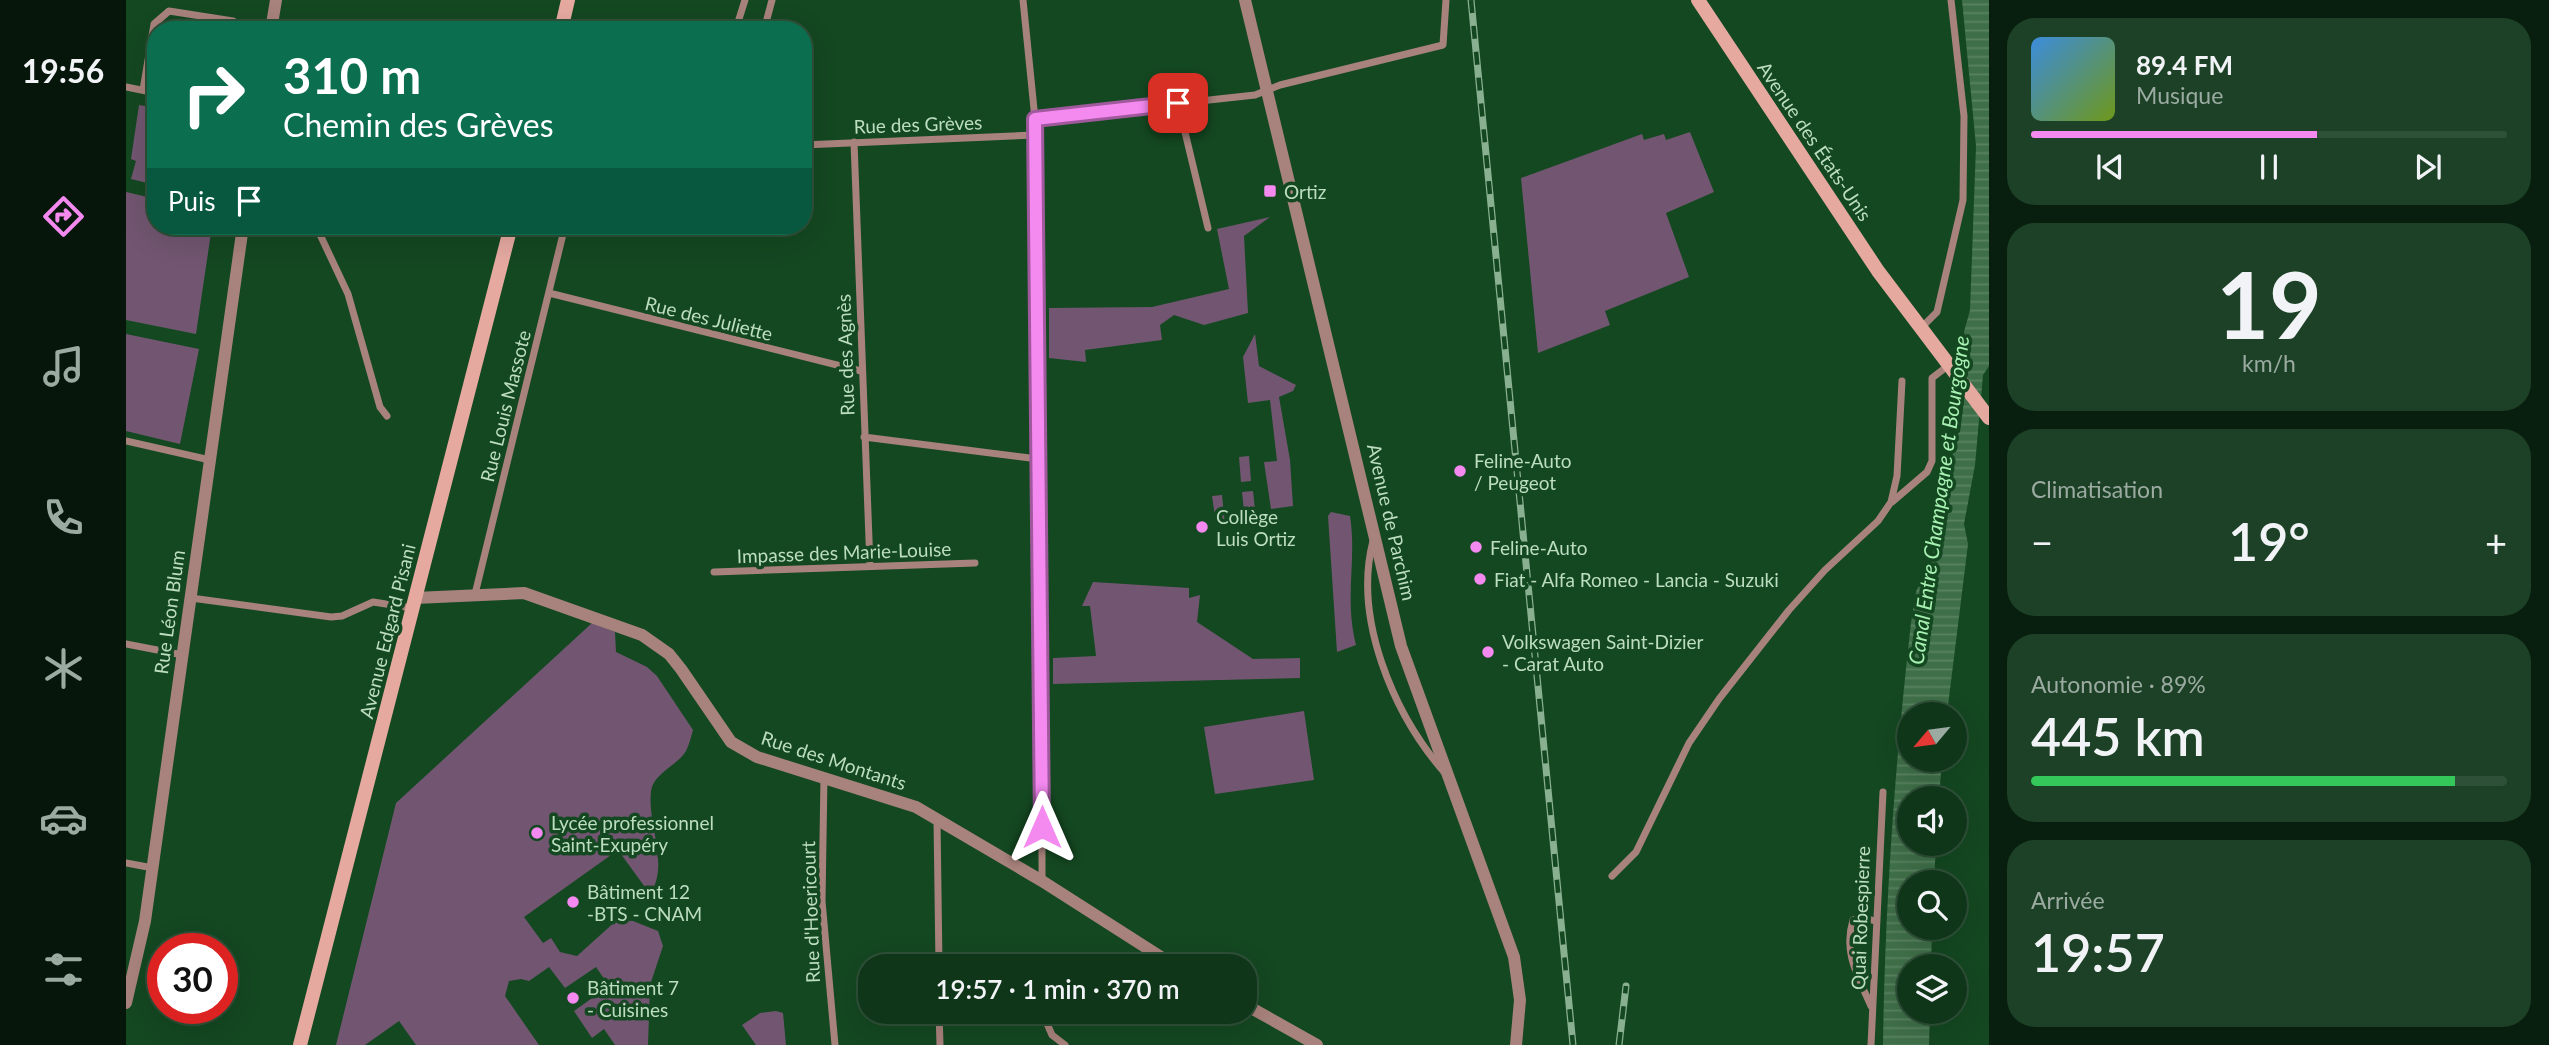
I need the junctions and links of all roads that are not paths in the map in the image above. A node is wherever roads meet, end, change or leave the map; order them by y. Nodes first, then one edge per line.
1 (276, 0) edge
2 (568, 0) edge
3 (745, 0) edge
4 (772, 0) edge
5 (1023, 0) edge
6 (1245, 0) edge
7 (1446, 0) edge
8 (1698, 0) edge
9 (1951, 0) edge
10 (233, 20) dead end
11 (157, 21) edge
12 (272, 21) edge
13 (563, 21) edge
14 (740, 21) edge
15 (766, 21) edge
16 (147, 66) edge
17 (126, 87) edge
18 (143, 90) junction
19 (147, 91) edge
20 (1265, 92) junction
21 (1178, 103) junction
22 (1035, 119) junction
23 (1034, 135) junction
24 (854, 142) junction
25 (812, 144) edge
26 (1208, 228) dead end
27 (242, 235) edge
28 (320, 235) edge
29 (509, 235) edge
30 (563, 235) edge
31 (549, 293) junction
32 (1920, 328) junction
33 (1949, 365) junction
34 (861, 371) junction
35 (1902, 381) dead end
36 (387, 416) dead end
37 (1987, 418) edge
38 (1989, 430) edge
39 (864, 437) junction
40 (126, 441) edge
41 (1038, 459) junction
42 (210, 460) junction
43 (1891, 502) junction
44 (1375, 533) junction
45 (975, 563) dead end
46 (870, 566) junction
47 (714, 572) dead end
48 (475, 594) junction
49 (191, 598) junction
50 (414, 603) junction
51 (126, 644) edge
52 (183, 655) junction
53 (824, 777) junction
54 (1451, 780) junction
55 (1883, 792) dead end
56 (937, 819) junction
57 (126, 863) edge
58 (153, 868) junction
59 (1612, 876) dead end
60 (1042, 881) junction
61 (1875, 921) junction
62 (939, 954) edge
63 (1156, 954) edge
64 (126, 1003) edge
65 (1872, 1010) junction
66 (1257, 1011) edge
67 (939, 1024) edge
68 (1047, 1024) edge
69 (300, 1045) edge
70 (835, 1045) edge
71 (940, 1045) edge
72 (1065, 1045) edge
73 (1317, 1045) edge
74 (1517, 1045) edge
75 (1871, 1045) edge

1 - 12 street
2 - 13 main road
3 - 14 street
4 - 15 street
5 - 22 street
6 - 20 street, Avenue de Parchim
7 - 20 street
8 - 32 main road, Avenue des États-Unis
9 - 32 street
10 - 11 street
16 - 18 street
17 - 18 street
18 - 19 street
20 - 21 street
20 - 44 street, Avenue de Parchim
21 - 22 street
21 - 26 street
22 - 23 street
23 - 24 street, Rue des Grèves
23 - 41 street
24 - 25 street, Rue des Grèves
24 - 34 street, Rue des Agnès
27 - 42 street, Rue Léon Blum
28 - 36 street
29 - 50 main road, Avenue Edgard Pisani
30 - 31 street, Rue Louis Massote
31 - 34 street, Rue des Juliette
31 - 48 street, Rue Louis Massote
32 - 33 main road, Avenue des États-Unis
33 - 37 main road, Avenue des États-Unis
33 - 43 street
34 - 39 street, Rue des Agnès
35 - 43 street
37 - 38 main road
39 - 41 street
39 - 46 street, Rue des Agnès
40 - 42 street
41 - 60 street
42 - 49 street, Rue Léon Blum
43 - 59 street
44 - 54 street, Avenue de Parchim
44 - 54 street
45 - 46 street, Impasse des Marie-Louise
46 - 47 street, Impasse des Marie-Louise
48 - 50 street, Rue des Montants
48 - 53 street, Rue des Montants
49 - 50 street
49 - 52 street, Rue Léon Blum
50 - 69 main road, Avenue Edgard Pisani
51 - 52 street
52 - 58 street, Rue Léon Blum
53 - 56 street, Rue des Montants
53 - 70 street, Rue d'Hoericourt
54 - 74 street, Avenue de Parchim
55 - 61 street, Quai Robespierre
56 - 60 street, Rue des Montants
56 - 62 street
57 - 58 street
58 - 64 street, Rue Léon Blum
60 - 63 street, Rue des Montants
61 - 65 street, Quai Robespierre
61 - 65 street
65 - 75 street, Quai Robespierre
66 - 73 street
67 - 71 street
68 - 72 street

